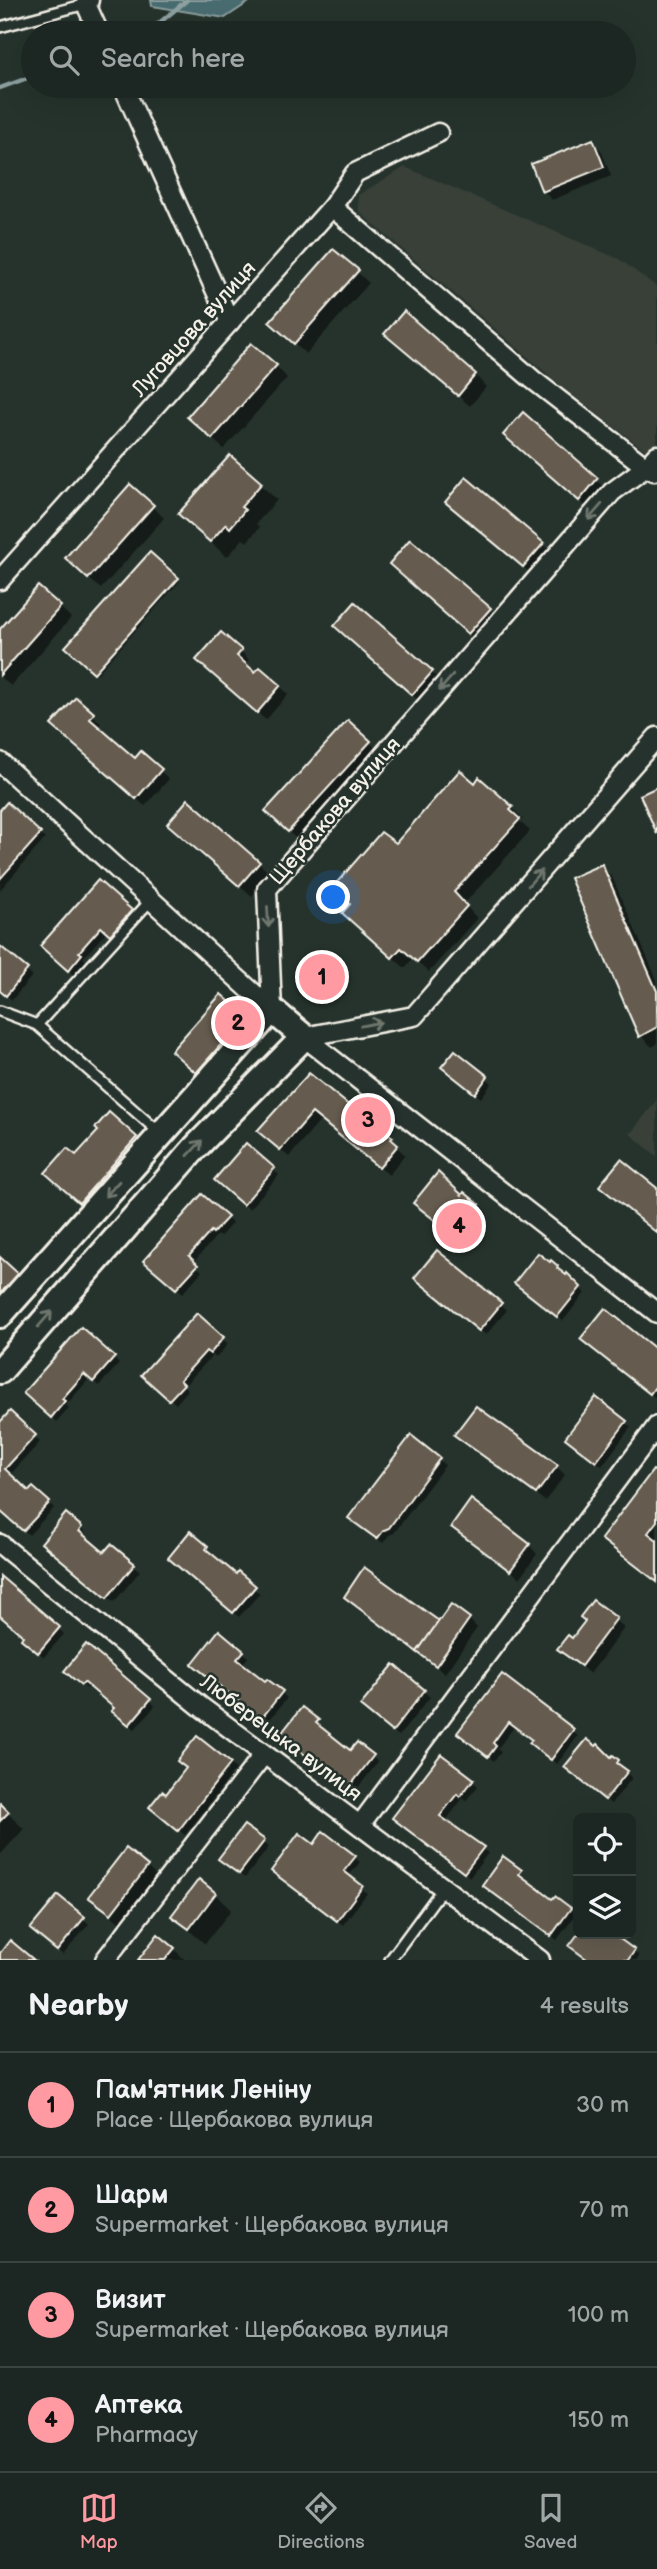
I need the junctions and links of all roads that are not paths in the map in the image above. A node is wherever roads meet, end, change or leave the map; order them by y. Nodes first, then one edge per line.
1 (87, 2) edge
2 (94, 21) edge
3 (0, 27) edge
4 (128, 98) edge
5 (438, 133) dead end
6 (332, 207) junction
7 (230, 322) junction
8 (653, 465) edge
9 (0, 580) edge
10 (657, 737) edge
11 (0, 762) edge
12 (151, 900) junction
13 (272, 1010) junction
14 (0, 1011) edge
15 (37, 1025) junction
16 (304, 1037) junction
17 (161, 1134) junction
18 (657, 1313) edge
19 (0, 1315) edge
20 (0, 1371) edge
21 (657, 1426) edge
22 (0, 1544) edge
23 (264, 1754) junction
24 (359, 1825) junction
25 (443, 1888) junction
26 (105, 1960) edge
27 (390, 1960) edge
28 (540, 1960) edge

1 - 2 street
1 - 3 lane
4 - 7 street
5 - 6 street, Луговцова вулиця
6 - 7 street, Луговцова вулиця
6 - 8 street
7 - 9 street, Луговцова вулиця
8 -> 13 street, Щербакова вулиця
16 -> 10 street
11 - 12 street
12 - 13 street
12 - 15 lane
13 - 16 street
13 - 17 street
14 - 15 lane
15 - 17 lane
16 - 18 street
20 -> 16 street
17 -> 19 street
21 - 24 street
22 - 23 street, Люберецька вулиця
23 - 24 street, Люберецька вулиця
23 - 26 street
24 - 25 street, Люберецька вулиця
25 - 27 lane
25 - 28 street, Люберецька вулиця

